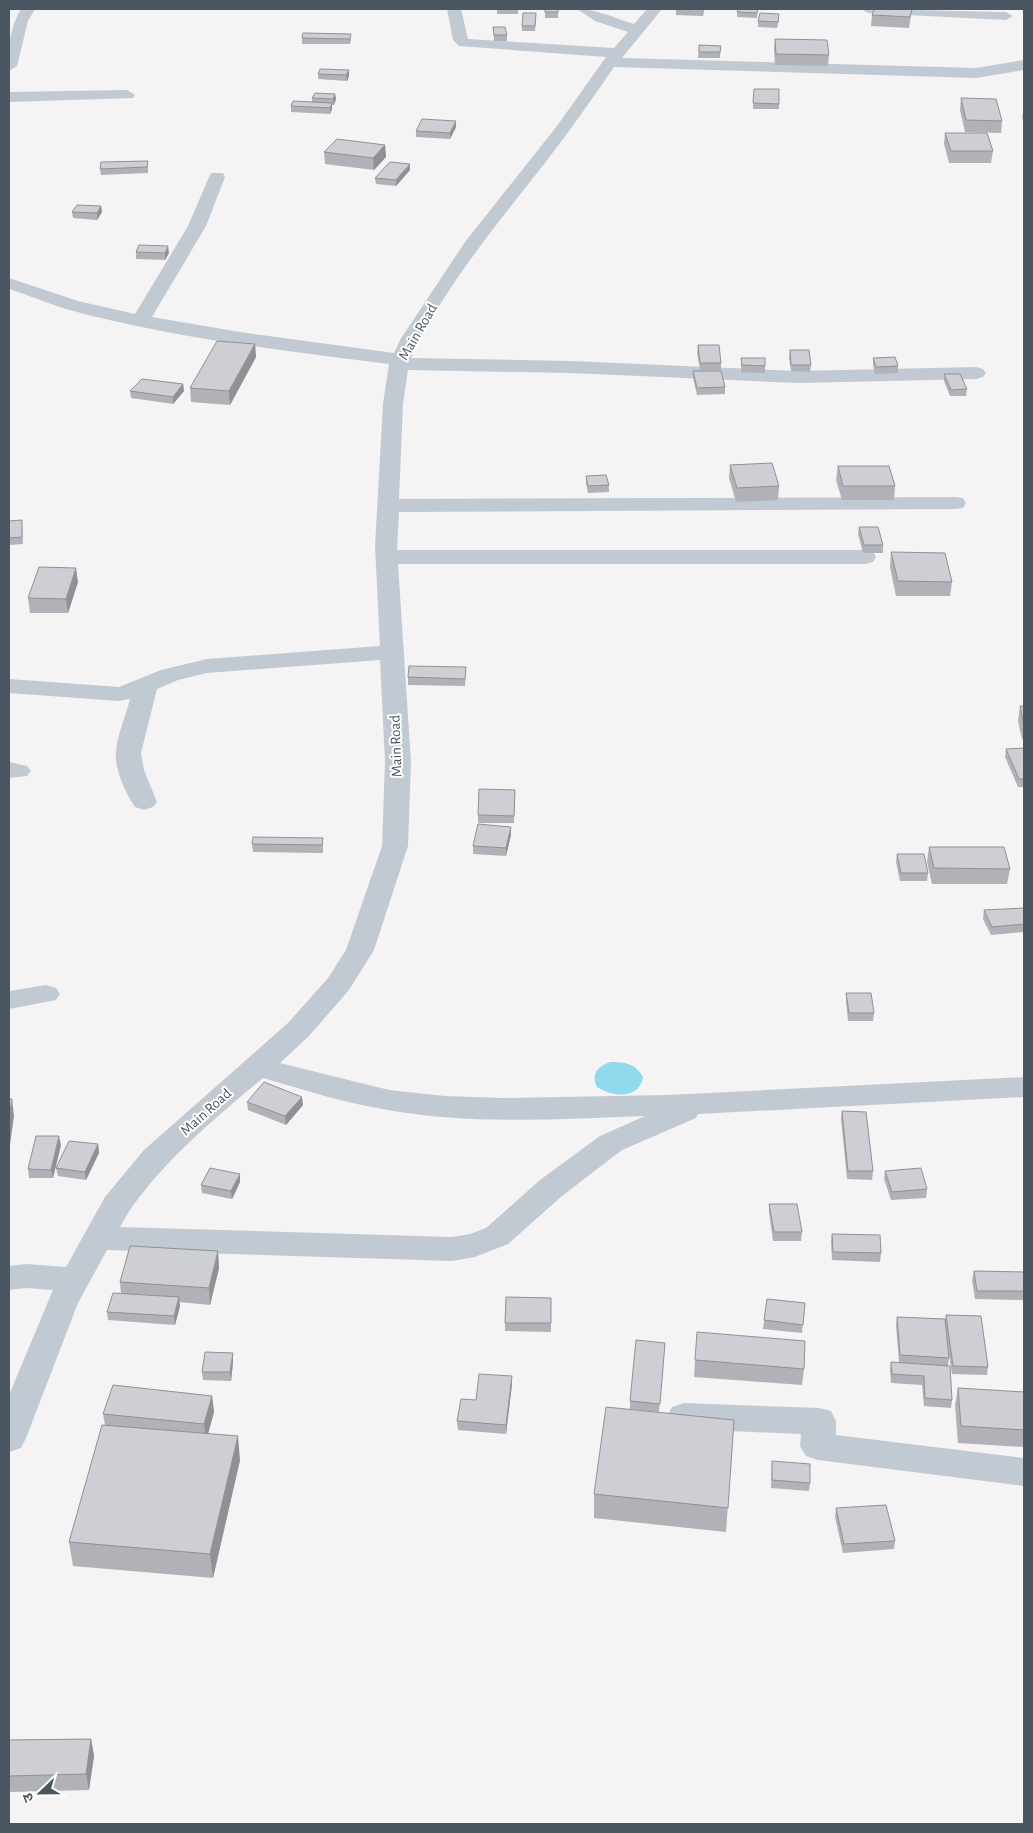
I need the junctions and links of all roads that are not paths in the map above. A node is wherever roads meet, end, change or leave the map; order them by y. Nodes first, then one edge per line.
1 (28, 9) edge
2 (454, 9) edge
3 (584, 9) edge
4 (655, 9) edge
5 (868, 9) edge
6 (931, 10) edge
7 (1006, 16) dead end
8 (638, 30) junction
9 (614, 58) junction
10 (1024, 65) edge
11 (9, 66) edge
12 (127, 95) dead end
13 (9, 97) edge
14 (217, 178) dead end
15 (9, 283) edge
16 (141, 320) junction
17 (400, 362) junction
18 (976, 373) dead end
19 (955, 503) dead end
20 (388, 506) junction
21 (386, 557) junction
22 (865, 557) dead end
23 (392, 652) junction
24 (9, 686) edge
25 (146, 686) junction
26 (144, 802) dead end
27 (46, 994) dead end
28 (9, 1000) edge
29 (257, 1066) junction
30 (1024, 1087) edge
31 (703, 1104) junction
32 (96, 1238) junction
33 (9, 1278) edge
34 (75, 1278) junction
35 (684, 1416) edge
36 (9, 1438) edge
37 (1024, 1472) edge

1 - 11 street
2 - 9 street
3 - 8 street
4 - 8 street, Main Road
5 - 6 street
6 - 7 street
8 - 9 street, Main Road
9 - 10 street
9 - 17 street, Main Road
12 - 13 street
14 - 16 street
15 - 16 street
16 - 17 street
17 - 18 street
17 - 20 street, Main Road
19 - 20 street
20 - 21 street, Main Road
21 - 22 street
21 - 23 street, Main Road
23 - 25 street
23 - 29 street, Main Road
24 - 25 street
25 - 26 street
27 - 28 street
29 - 31 street
29 - 32 street, Main Road
30 - 31 street
31 - 32 street
32 - 34 street, Main Road
33 - 34 street
34 - 36 street, Main Road
35 - 37 street

